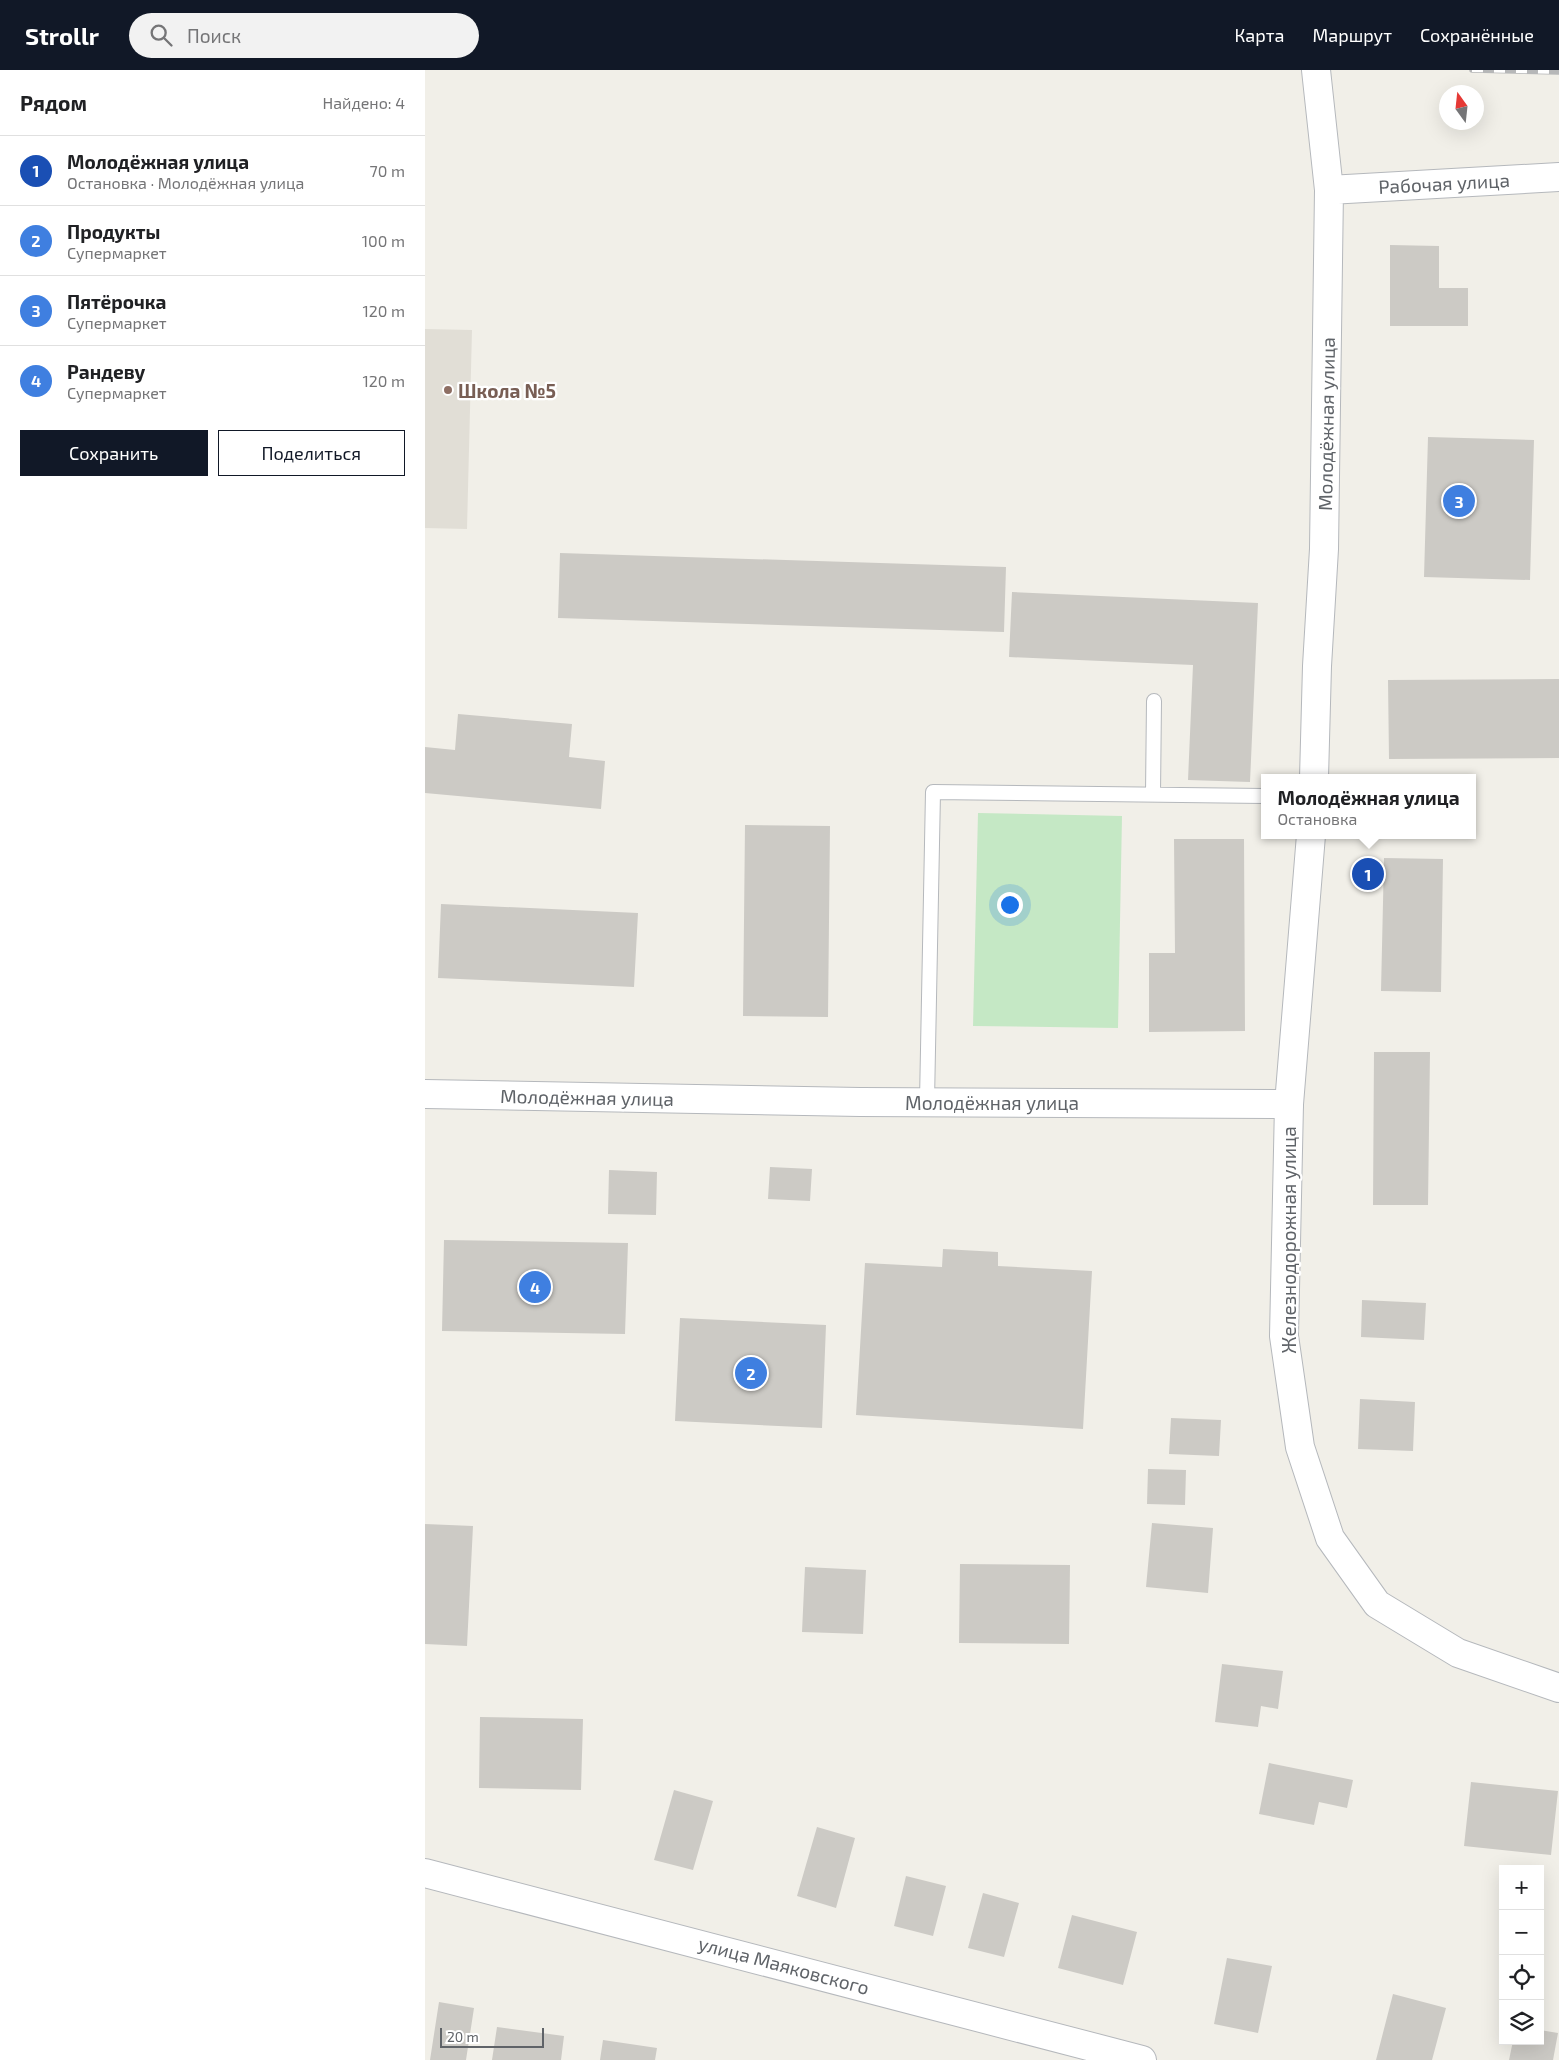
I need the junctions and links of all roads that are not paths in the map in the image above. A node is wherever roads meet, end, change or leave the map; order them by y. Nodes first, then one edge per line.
1 (1316, 70) edge
2 (1559, 177) edge
3 (1329, 190) junction
4 (1155, 701) dead end
5 (1314, 774) edge
6 (1153, 794) junction
7 (1261, 796) edge
8 (1311, 839) edge
9 (425, 1094) edge
10 (927, 1101) junction
11 (1289, 1104) junction
12 (1559, 1688) edge
13 (425, 1873) edge
14 (1142, 2060) edge

1 - 3 street, Молодёжная улица
2 - 3 street, Рабочая улица
3 - 5 street, Молодёжная улица
4 - 6 lane
6 - 7 lane
6 - 10 lane
8 - 11 street
9 - 10 street, Молодёжная улица
10 - 11 street, Молодёжная улица
11 - 12 street, Железнодорожная улица
13 - 14 street, улица Маяковского

